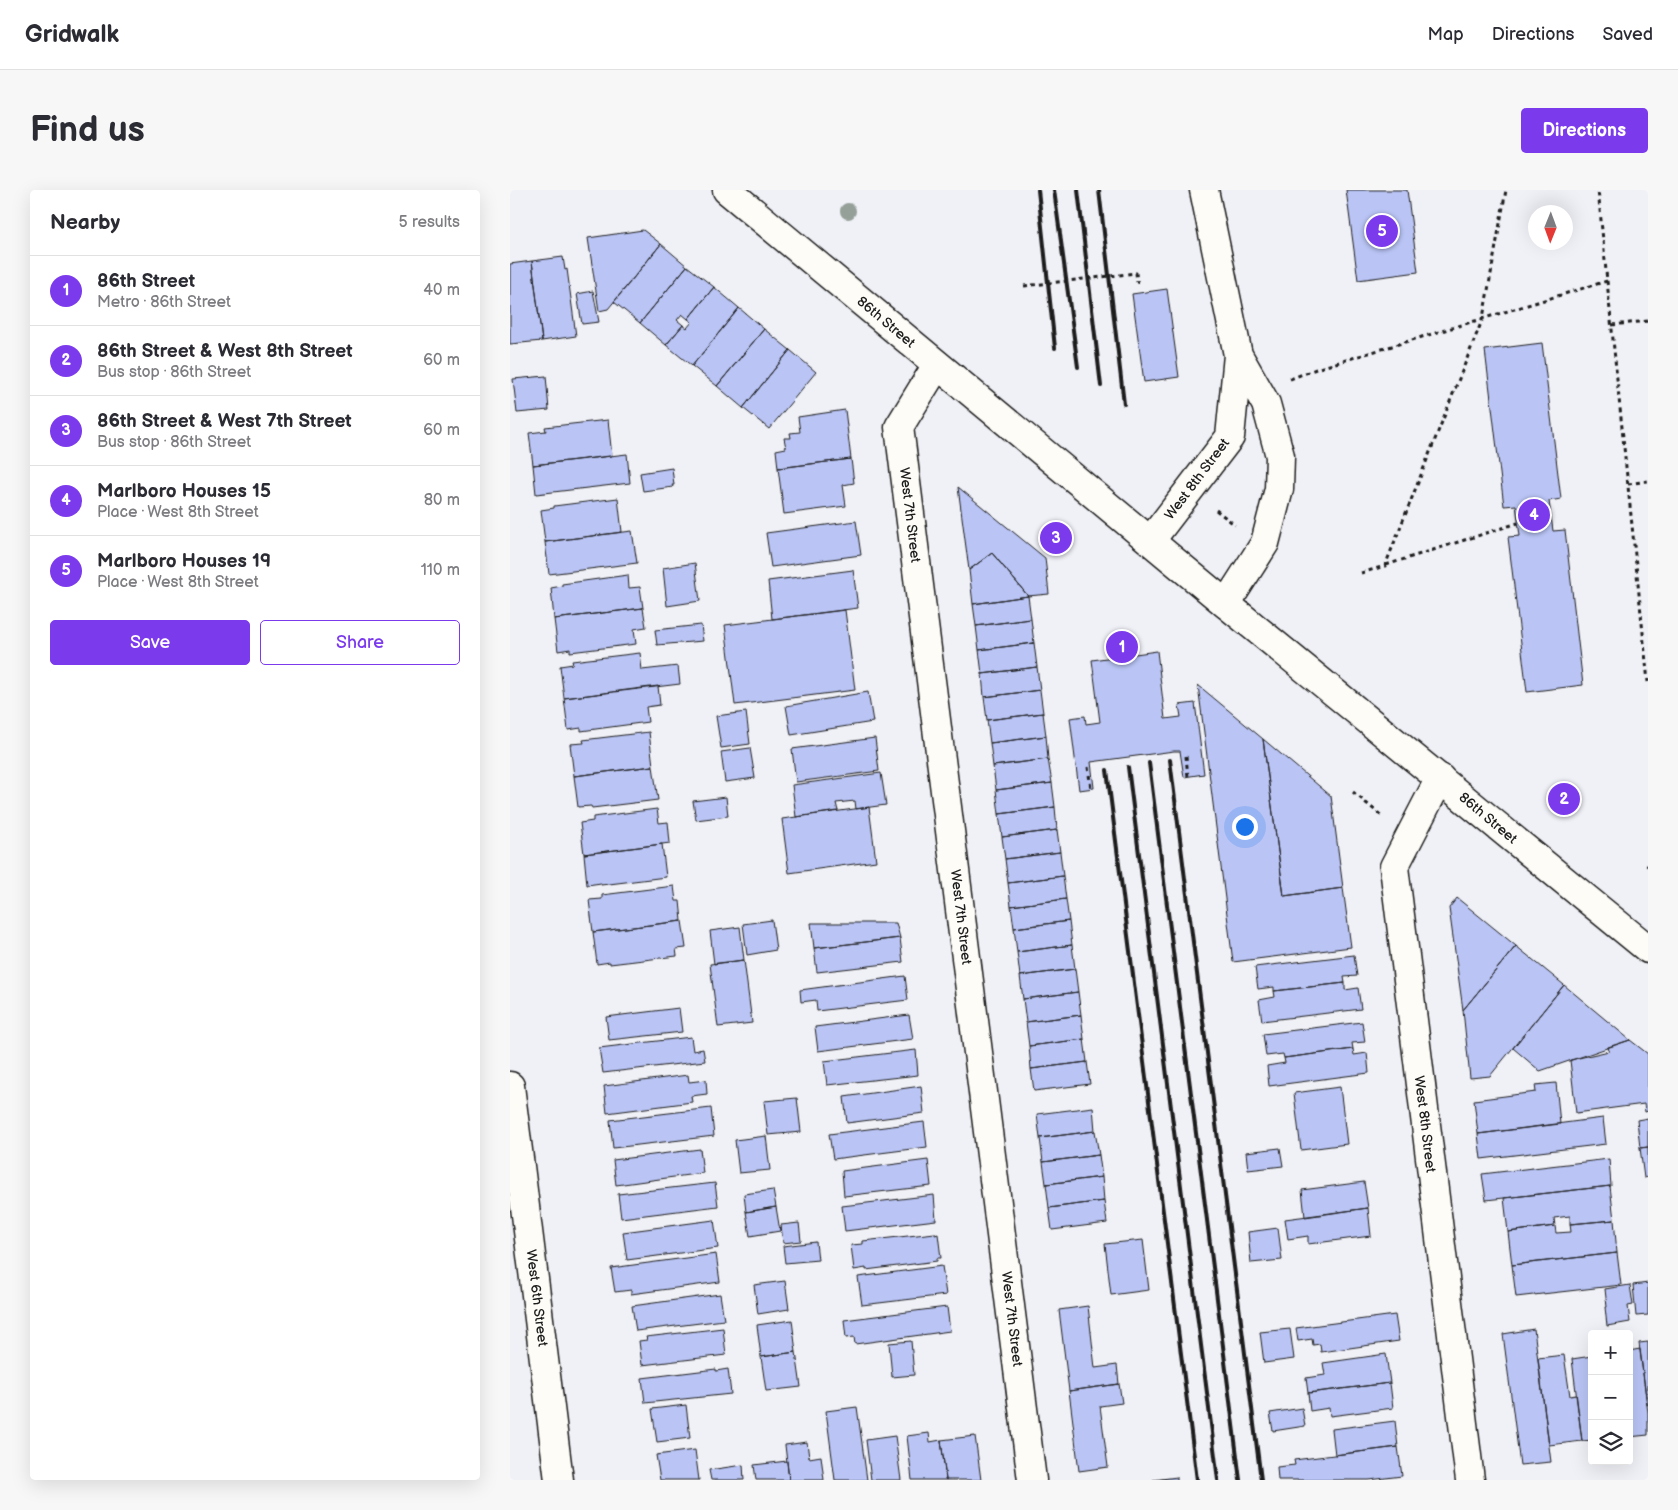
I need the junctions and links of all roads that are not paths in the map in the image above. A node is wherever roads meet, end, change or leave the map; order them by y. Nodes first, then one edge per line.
1 (727, 190) edge
2 (1204, 190) edge
3 (1238, 354) junction
4 (937, 364) junction
5 (1151, 540) junction
6 (1226, 604) junction
7 (1440, 778) junction
8 (1648, 950) edge
9 (510, 1086) edge
10 (560, 1480) edge
11 (1032, 1480) edge
12 (1470, 1480) edge

1 - 4 street, 86th Street
2 - 3 street, West 8th Street
3 - 5 street, West 8th Street
3 - 6 street, West 8th Street
4 - 5 street, 86th Street
4 - 11 street, West 7th Street
5 - 6 street, 86th Street
6 - 7 street, 86th Street
7 - 8 street, 86th Street
7 - 12 street, West 8th Street
9 - 10 street, West 6th Street

